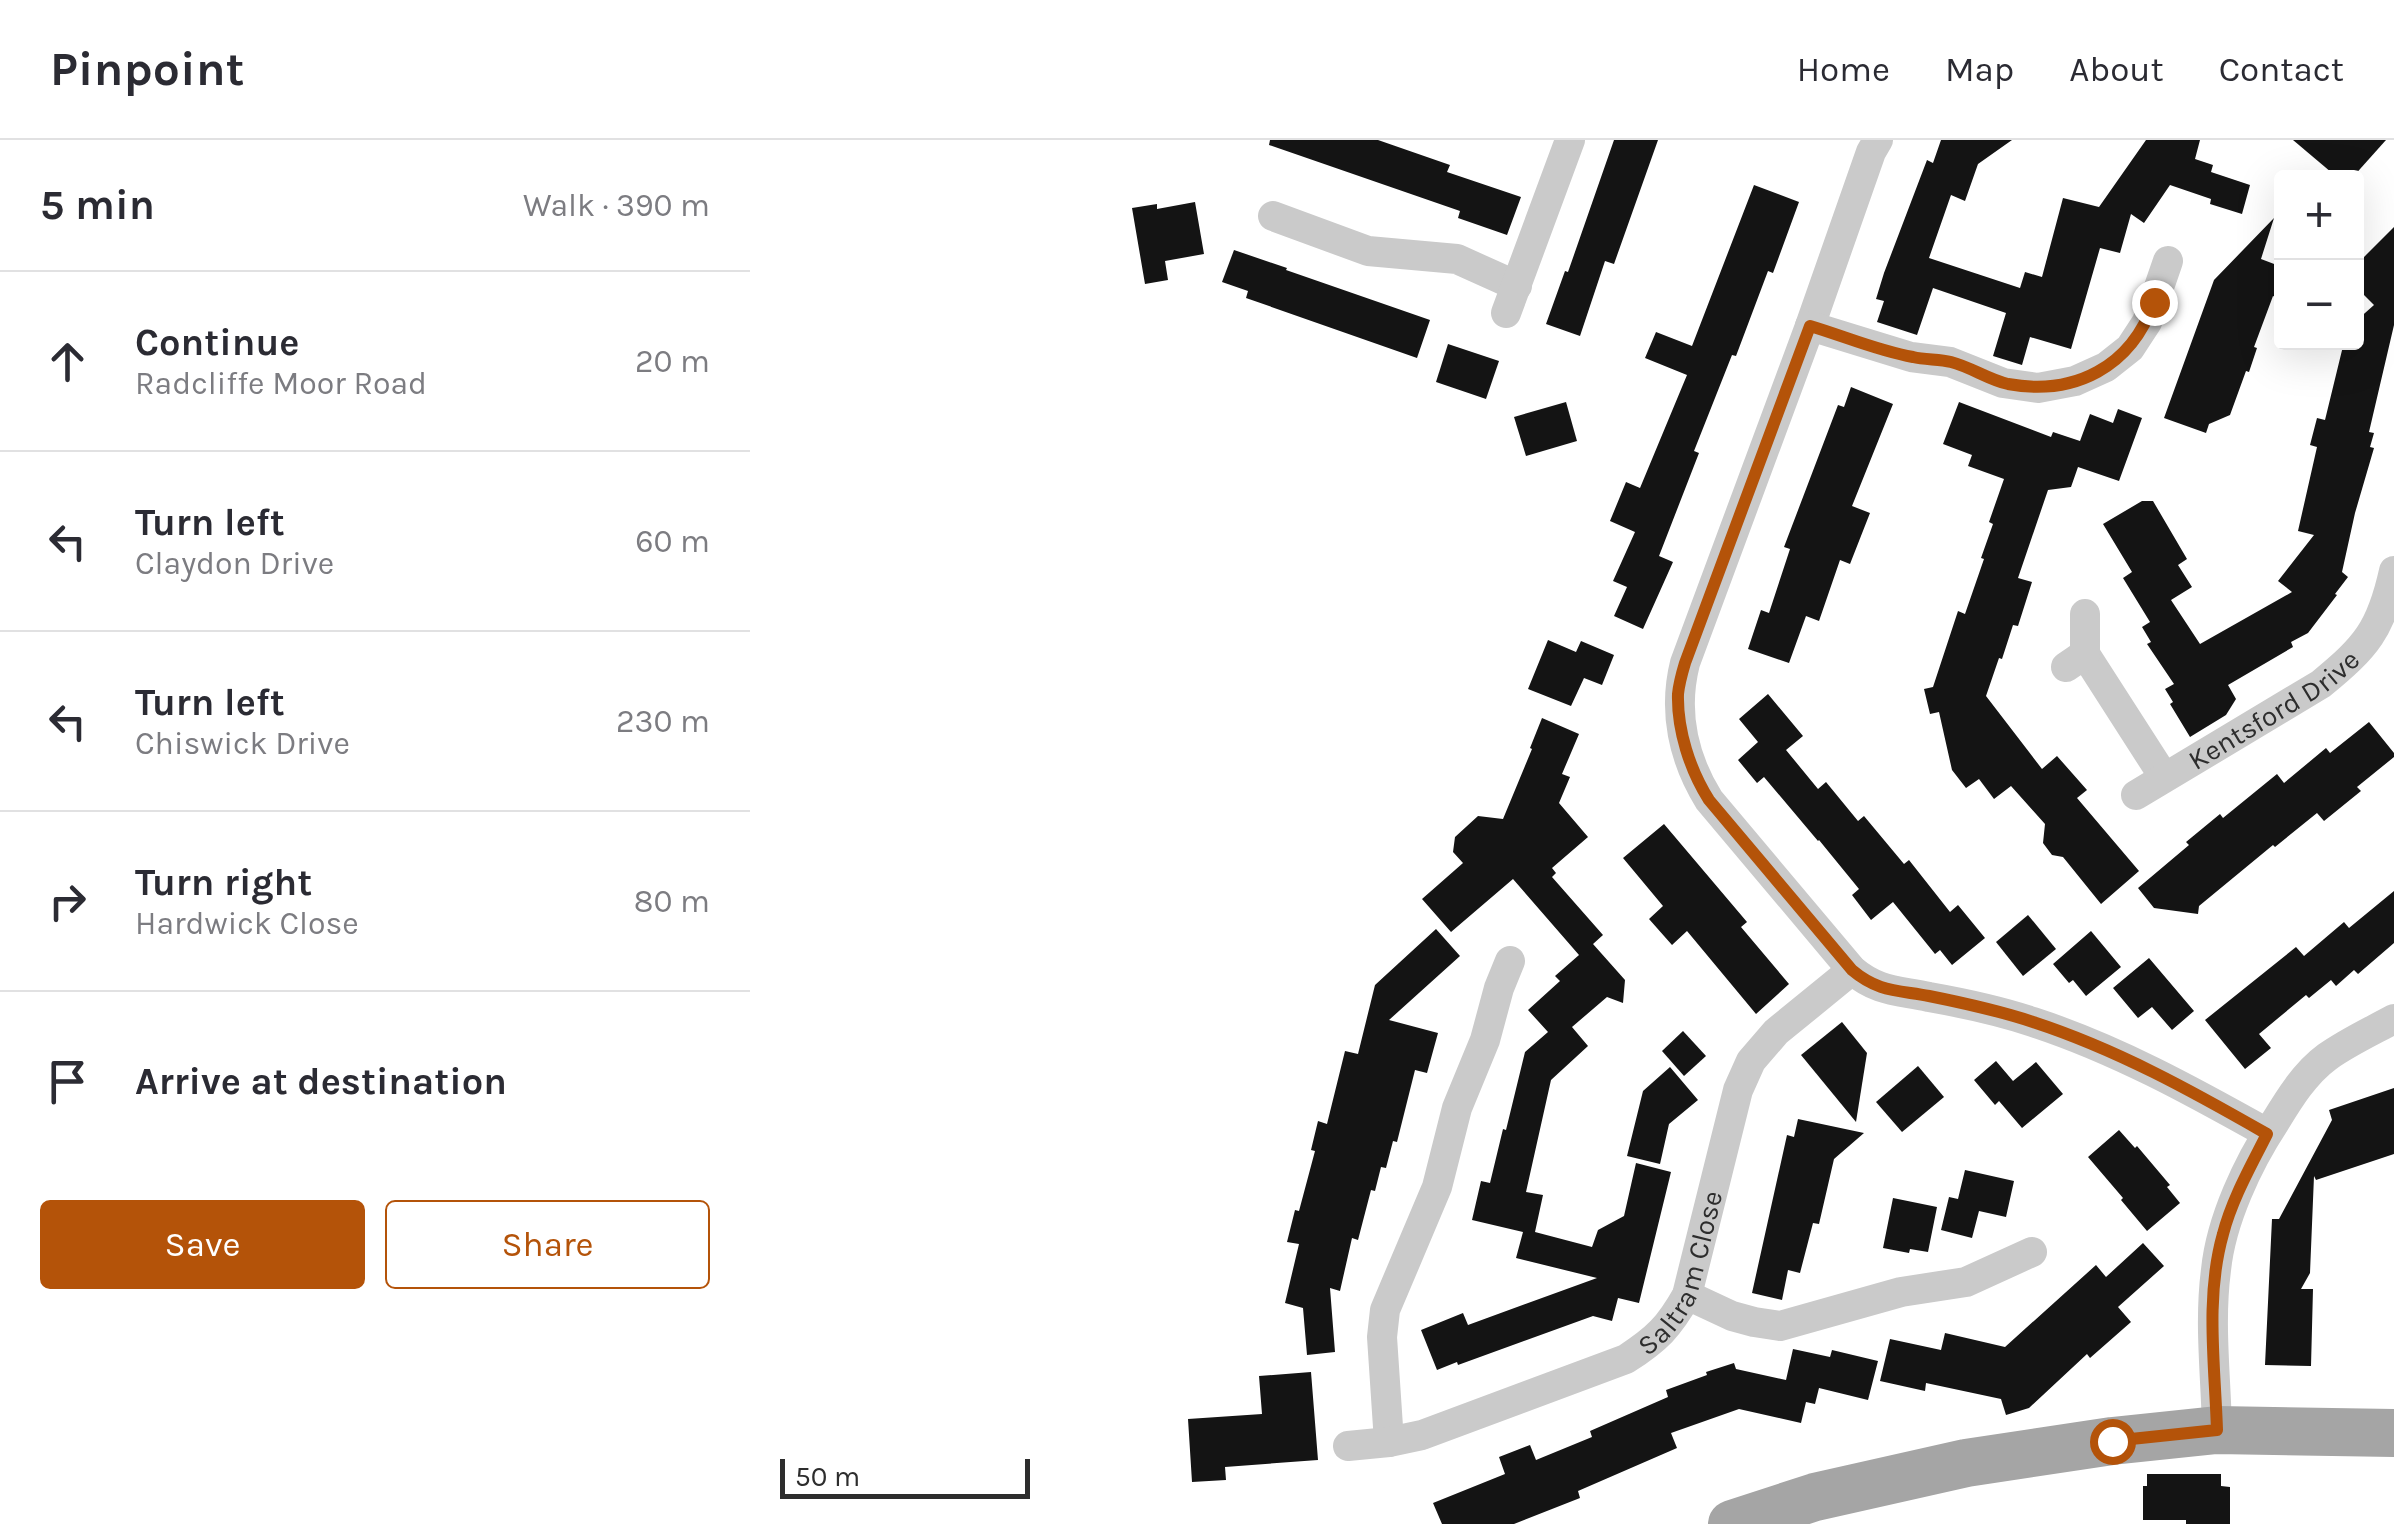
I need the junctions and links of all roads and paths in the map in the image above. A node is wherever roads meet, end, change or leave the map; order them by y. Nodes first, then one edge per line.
1 (1570, 140) edge
2 (1878, 140) edge
3 (1274, 216) dead end
4 (2168, 261) dead end
5 (1810, 326) junction
6 (2394, 572) edge
7 (2084, 614) dead end
8 (2164, 777) junction
9 (2136, 795) dead end
10 (1510, 961) dead end
11 (1852, 970) junction
12 (2394, 1019) edge
13 (2267, 1134) junction
14 (2032, 1252) dead end
15 (1686, 1295) junction
16 (2217, 1430) junction
17 (2394, 1433) edge
18 (1389, 1442) junction
19 (1348, 1446) dead end
20 (1732, 1524) edge

1 - 3 street
2 - 5 street
4 - 5 street
5 - 11 street
6 - 8 street, Kentsford Drive
7 - 8 street, Kentsford Drive
8 - 9 street, Kentsford Drive
10 - 18 street
11 - 13 street
11 - 15 street, Saltram Close
12 - 13 street
13 - 16 street
14 - 15 street
15 - 18 street, Saltram Close
16 - 17 main road
16 - 20 main road
18 - 19 street, Saltram Close

